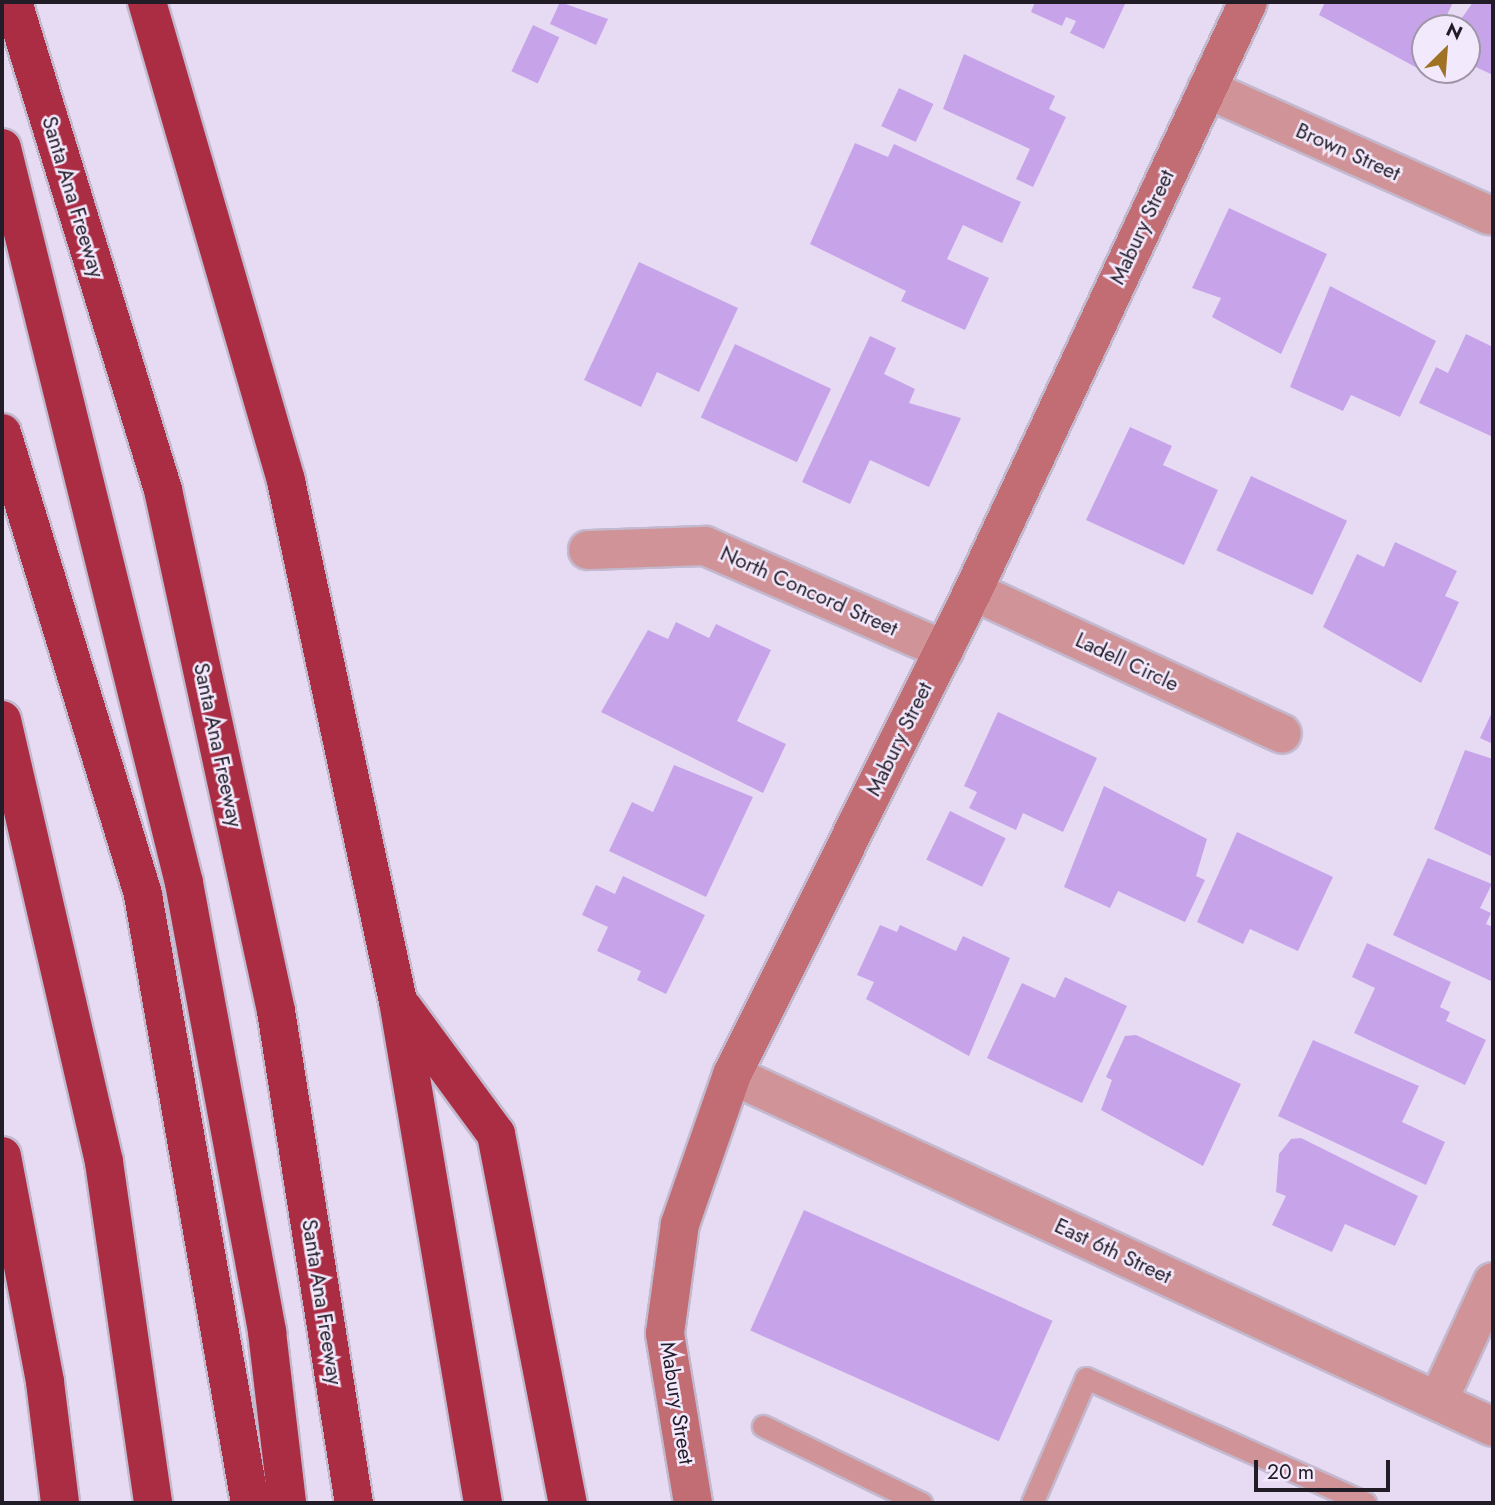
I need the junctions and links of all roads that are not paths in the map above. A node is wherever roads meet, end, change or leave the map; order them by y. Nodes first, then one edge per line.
1 (13, 2) edge
2 (146, 2) edge
3 (1248, 2) edge
4 (1207, 89) junction
5 (2, 148) edge
6 (1489, 215) dead end
7 (2, 433) edge
8 (588, 550) dead end
9 (973, 591) junction
10 (944, 650) junction
11 (2, 720) edge
12 (1282, 734) dead end
13 (398, 1001) junction
14 (732, 1075) junction
15 (2, 1156) edge
16 (1493, 1282) edge
17 (1438, 1401) junction
18 (763, 1426) dead end
19 (1493, 1427) edge
20 (60, 1503) edge
21 (153, 1503) edge
22 (250, 1503) edge
23 (287, 1503) edge
24 (354, 1503) edge
25 (483, 1503) edge
26 (568, 1503) edge
27 (693, 1503) edge
28 (921, 1503) edge
29 (1032, 1503) edge
30 (1364, 1503) edge

1 - 24 highway, Santa Ana Freeway
2 - 13 highway
3 - 4 street, Mabury Street
4 - 6 street, Brown Street
4 - 9 street, Mabury Street
5 - 23 highway
7 - 22 highway
8 - 10 street, North Concord Street
9 - 10 street, Mabury Street
9 - 12 street, Ladell Circle
10 - 14 street, Mabury Street
11 - 21 highway
13 - 25 highway
13 - 26 highway
14 - 17 street, East 6th Street
14 - 27 street, Mabury Street
15 - 20 highway
16 - 17 street
17 - 19 street, East 6th Street
18 - 28 lane
29 - 30 lane

